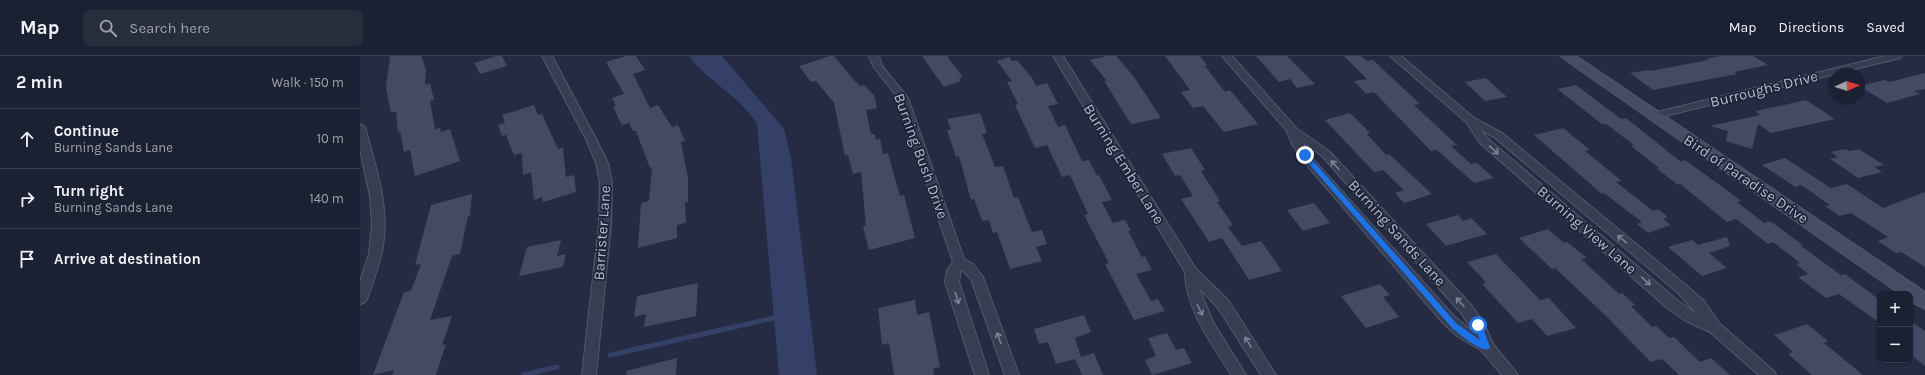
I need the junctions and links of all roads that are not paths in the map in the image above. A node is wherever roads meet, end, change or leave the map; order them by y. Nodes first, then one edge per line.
1 (547, 56) edge
2 (874, 56) edge
3 (1058, 56) edge
4 (1227, 56) edge
5 (1395, 56) edge
6 (1567, 56) edge
7 (1897, 56) edge
8 (1654, 116) junction
9 (1470, 120) junction
10 (360, 126) edge
11 (1292, 130) junction
12 (959, 262) junction
13 (1191, 272) junction
14 (360, 299) edge
15 (1925, 302) edge
16 (1714, 328) junction
17 (1487, 347) junction
18 (589, 375) edge
19 (982, 375) edge
20 (1012, 375) edge
21 (1239, 375) edge
22 (1269, 375) edge
23 (1511, 375) edge
24 (1769, 375) edge

1 - 18 street, Barrister Lane
2 - 12 street, Burning Bush Drive
3 - 13 street, Burning Ember Lane
4 - 11 street, Burning Sands Lane
5 - 9 street, Burning View Lane
6 - 8 street, Bird of Paradise Drive
7 - 8 street, Burroughs Drive
8 - 15 street, Bird of Paradise Drive
16 -> 9 street, Burning View Lane
9 -> 16 street, Burning View Lane
10 - 14 street
17 -> 11 street, Burning Sands Lane
11 - 17 street, Burning Sands Lane
12 -> 19 street
20 -> 12 street
13 -> 21 street, Burning Ember Lane
22 -> 13 street, Burning Ember Lane
16 - 24 street, Burning View Lane
17 - 23 street, Burning Sands Lane

